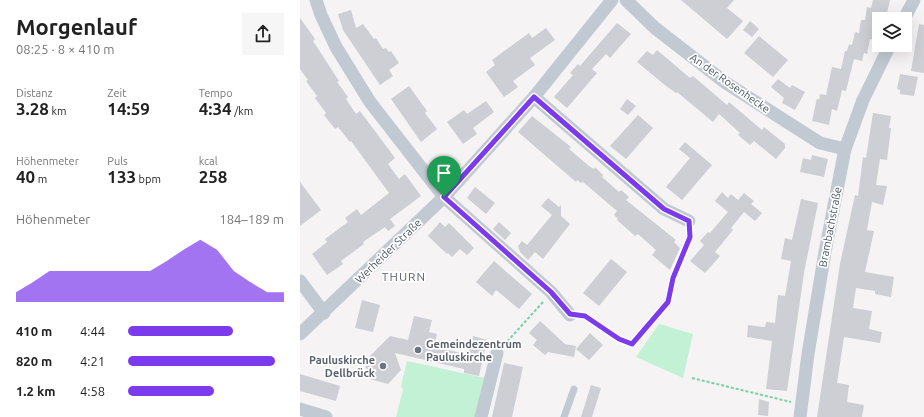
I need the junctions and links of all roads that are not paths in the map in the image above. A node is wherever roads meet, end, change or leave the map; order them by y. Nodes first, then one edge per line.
1 (316, 0) edge
2 (612, 0) edge
3 (626, 0) edge
4 (914, 0) edge
5 (908, 12) edge
6 (887, 52) edge
7 (534, 97) junction
8 (845, 149) junction
9 (444, 197) junction
10 (689, 221) road end
11 (300, 281) edge
12 (324, 313) junction
13 (570, 314) road end
14 (300, 334) edge
15 (497, 353) road end
16 (574, 389) dead end
17 (300, 409) edge
18 (801, 411) edge
19 (326, 417) edge
20 (481, 417) edge
21 (564, 417) edge

1 - 9 street
2 - 7 street, Werheider Straße
3 - 8 street, An der Rosenhecke
4 - 5 street
6 - 8 street, Brambachstraße
7 - 9 street, Werheider Straße
7 - 10 street
8 - 18 street, Brambachstraße
9 - 12 street, Werheider Straße
9 - 13 street
11 - 12 street
12 - 14 street, Werheider Straße
15 - 20 street
16 - 21 lane
17 - 19 street

